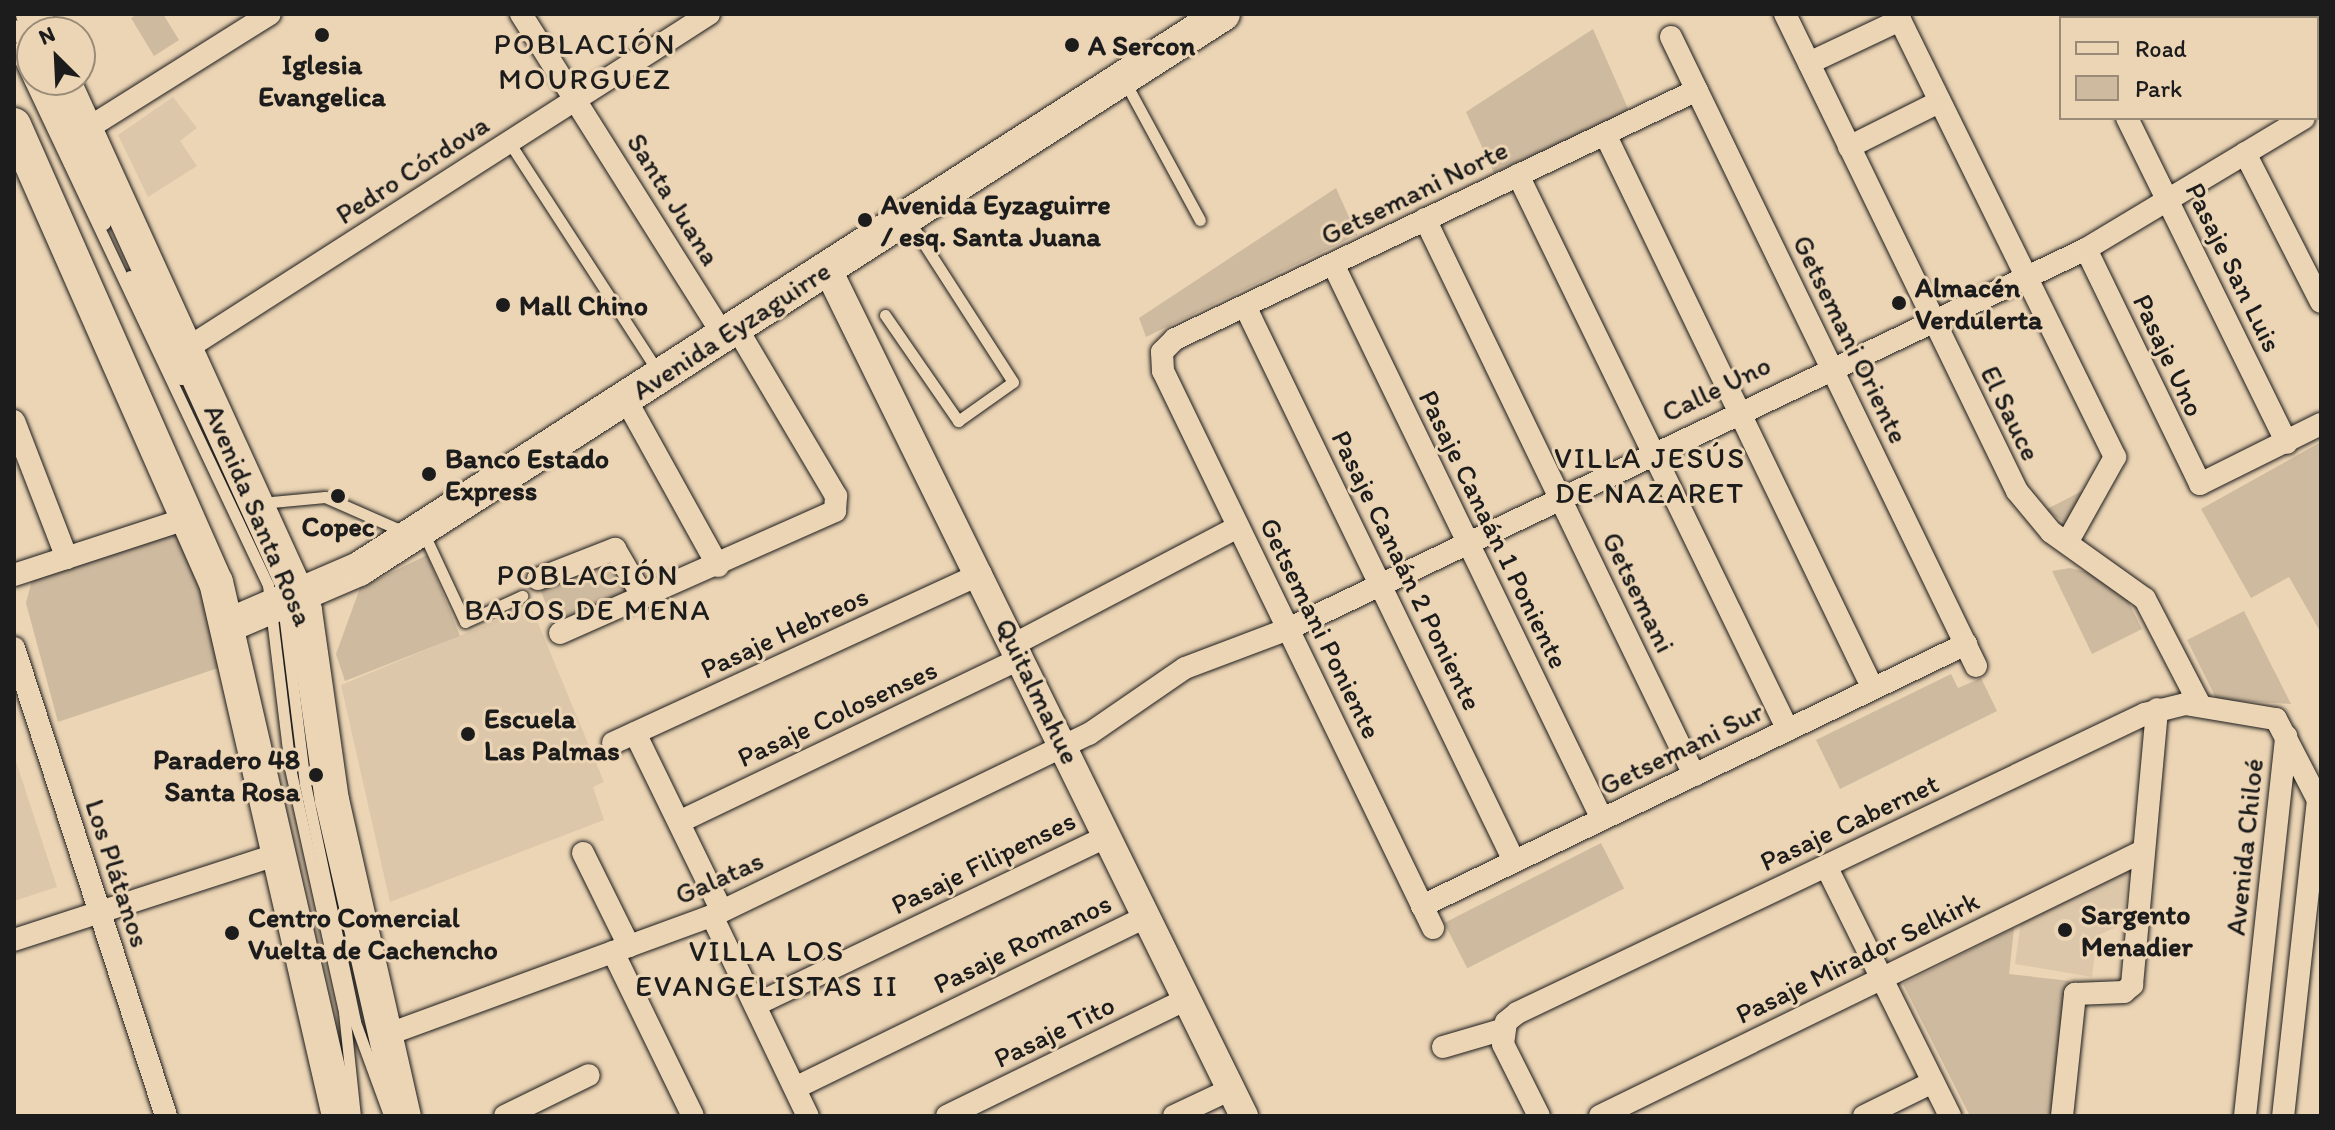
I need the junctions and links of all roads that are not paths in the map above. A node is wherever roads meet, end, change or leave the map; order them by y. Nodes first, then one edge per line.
1 (270, 14) edge
2 (521, 14) edge
3 (709, 14) edge
4 (1785, 14) edge
5 (1212, 17) edge
6 (1671, 37) dead end
7 (14, 48) edge
8 (1809, 63) junction
9 (1123, 78) junction
10 (1697, 90) junction
11 (47, 96) edge
12 (70, 96) edge
13 (577, 99) junction
14 (1939, 102) junction
15 (2128, 120) edge
16 (2301, 120) edge
17 (14, 125) edge
18 (85, 130) junction
19 (1605, 134) junction
20 (509, 142) junction
21 (1849, 147) junction
22 (2245, 153) junction
23 (1518, 175) junction
24 (2167, 200) junction
25 (907, 217) junction
26 (1425, 219) junction
27 (1200, 220) dead end
28 (2086, 249) junction
29 (1333, 264) junction
30 (827, 268) junction
31 (2025, 276) junction
32 (2321, 302) edge
33 (1245, 306) junction
34 (885, 315) dead end
35 (1931, 318) junction
36 (730, 331) junction
37 (186, 349) junction
38 (1162, 352) joint
39 (1831, 366) junction
40 (661, 375) junction
41 (625, 398) junction
42 (1739, 411) junction
43 (14, 421) edge
44 (2321, 424) edge
45 (2287, 443) junction
46 (1653, 452) junction
47 (1560, 498) junction
48 (258, 503) junction
49 (191, 517) junction
50 (1238, 527) junction
51 (416, 532) junction
52 (1468, 542) junction
53 (2067, 543) junction
54 (67, 558) junction
55 (718, 566) junction
56 (359, 569) junction
57 (981, 574) junction
58 (14, 575) edge
59 (538, 579) dead end
60 (1380, 585) junction
61 (522, 596) dead end
62 (643, 597) junction
63 (286, 604) junction
64 (229, 625) junction
65 (1288, 629) junction
66 (560, 633) dead end
67 (1966, 644) junction
68 (14, 648) edge
69 (313, 650) junction
70 (1019, 651) junction
71 (1976, 666) dead end
72 (1873, 689) junction
73 (2200, 705) junction
74 (2157, 709) junction
75 (1788, 730) junction
76 (635, 733) junction
77 (2286, 735) junction
78 (613, 743) dead end
79 (1064, 746) junction
80 (1694, 775) junction
81 (1602, 819) junction
82 (679, 822) junction
83 (1108, 836) junction
84 (2141, 852) junction
85 (281, 853) junction
86 (583, 853) dead end
87 (1514, 861) junction
88 (1826, 866) junction
89 (1422, 906) junction
90 (100, 912) junction
91 (717, 913) junction
92 (1147, 916) junction
93 (1433, 928) dead end
94 (14, 940) edge
95 (621, 949) junction
96 (1882, 979) junction
97 (1187, 999) junction
98 (755, 1005) junction
99 (1504, 1029) junction
100 (386, 1035) junction
101 (1443, 1047) dead end
102 (589, 1075) dead end
103 (1933, 1082) junction
104 (795, 1088) junction
105 (1231, 1089) junction
106 (166, 1116) edge
107 (339, 1116) edge
108 (355, 1116) edge
109 (389, 1116) edge
110 (404, 1116) edge
111 (505, 1116) edge
112 (693, 1116) edge
113 (808, 1116) edge
114 (947, 1116) edge
115 (1174, 1116) edge
116 (1244, 1116) edge
117 (1539, 1116) edge
118 (1600, 1116) edge
119 (1864, 1116) edge
120 (1950, 1116) edge
121 (2062, 1116) edge
122 (2245, 1116) edge
123 (2283, 1116) edge

1 - 18 street
2 - 13 street, Santa Juana
3 - 13 street, Pedro Córdova
4 - 8 street, El Sauce
5 - 9 main road, Avenida Eyzaguirre
6 - 10 street, Getsemani Oriente
7 - 63 lane
8 - 14 street
8 - 21 street, El Sauce
9 - 25 main road, Avenida Eyzaguirre
9 - 27 lane
10 - 19 street, Getsemani Norte
10 - 39 street, Getsemani Oriente
11 - 63 lane
12 - 18 main road, Avenida Santa Rosa
13 - 20 street, Pedro Córdova
13 - 36 street, Santa Juana
14 - 21 street
14 - 31 street
15 - 24 street, Pasaje San Luis
16 - 22 street, Calle Uno
17 - 49 main road
18 - 37 main road, Avenida Santa Rosa
19 - 23 street, Getsemani Norte
19 - 42 street
20 - 37 street, Pedro Córdova
20 - 40 lane
21 - 35 street, El Sauce
22 - 24 street, Calle Uno
22 - 32 street
23 - 26 street, Getsemani Norte
23 - 46 street
24 - 28 street, Calle Uno
24 - 45 street, Pasaje San Luis
25 - 30 main road, Avenida Eyzaguirre
25 - 34 lane
26 - 29 street, Getsemani Norte
26 - 47 street, Getsemani
28 - 31 street, Calle Uno
28 - 45 street, Pasaje Uno
29 - 33 street, Getsemani Norte
29 - 52 street, Pasaje Canaán 1 Poniente
30 - 36 main road, Avenida Eyzaguirre
30 - 57 street, Quitalmahue
31 - 35 street, Calle Uno
31 - 53 street
33 - 38 street, Getsemani Norte
33 - 60 street, Pasaje Canaán 2 Poniente
35 - 39 street, Calle Uno
35 - 53 street, El Sauce
36 - 40 main road, Avenida Eyzaguirre
36 - 55 street, Santa Juana
37 - 48 main road, Avenida Santa Rosa
38 - 50 street, Getsemani Poniente
39 - 42 street, Calle Uno
39 - 67 street, Getsemani Oriente
40 - 41 main road, Avenida Eyzaguirre
41 - 51 main road, Avenida Eyzaguirre
41 - 55 street
42 - 46 street, Calle Uno
42 - 72 street
43 - 54 street
44 - 45 street
46 - 47 street, Calle Uno
46 - 75 street
47 - 52 street, Calle Uno
47 - 80 street, Getsemani
48 - 51 lane
48 - 63 main road, Avenida Santa Rosa
49 - 54 street
49 - 64 main road
50 - 65 street, Getsemani Poniente
50 - 70 street, Pasaje Colosenses
51 - 56 main road, Avenida Eyzaguirre
51 - 61 lane
52 - 60 street, Calle Uno
52 - 81 street, Pasaje Canaán 1 Poniente
53 - 73 street, El Sauce
54 - 58 street
55 - 62 street
56 - 63 main road, Avenida Eyzaguirre
56 - 69 main road
57 - 70 street, Quitalmahue
57 - 76 street, Pasaje Hebreos
59 - 62 street
60 - 65 street, Calle Uno
60 - 87 street, Pasaje Canaán 2 Poniente
62 - 66 street
63 - 64 main road, Avenida Eyzaguirre
63 - 69 main road, Avenida Santa Rosa
63 - 108 lane
63 - 109 lane
64 - 85 main road
65 - 79 street, Calle Uno
65 - 89 street, Getsemani Poniente
67 - 71 street, Getsemani Oriente
67 - 72 street, Getsemani Sur
68 - 90 street, Los Plátanos
69 - 100 main road, Avenida Santa Rosa
70 - 79 street, Quitalmahue
70 - 82 street, Pasaje Colosenses
72 - 75 street, Getsemani Sur
73 - 74 street, Pasaje Cabernet
73 - 77 street, Pasaje Cabernet
74 - 84 street
74 - 88 street, Pasaje Cabernet
75 - 80 street, Getsemani Sur
76 - 78 street, Pasaje Hebreos
76 - 82 street
77 - 122 street, Avenida Chiloé
77 - 123 street, Avenida Chiloé
79 - 83 street, Quitalmahue
79 - 91 street, Galatas
80 - 81 street, Getsemani Sur
81 - 87 street, Getsemani Sur
82 - 91 street
83 - 92 street, Quitalmahue
83 - 98 street, Pasaje Filipenses
84 - 96 street, Pasaje Mirador Selkirk
84 - 121 street
85 - 90 street
85 - 107 main road
86 - 95 street
87 - 89 street, Getsemani Sur
88 - 96 street
88 - 99 street, Pasaje Cabernet
89 - 93 street, Getsemani Poniente
90 - 94 street
90 - 106 street, Los Plátanos
91 - 95 street, Galatas
91 - 98 street
92 - 97 street, Quitalmahue
92 - 104 street, Pasaje Romanos
95 - 100 street, Galatas
95 - 112 street
96 - 103 street
96 - 118 street, Pasaje Mirador Selkirk
97 - 105 street, Quitalmahue
97 - 114 street, Pasaje Tito
98 - 104 street
99 - 101 street, Pasaje Cabernet
99 - 117 street
100 - 110 main road, Avenida Santa Rosa
102 - 111 street
103 - 119 street
103 - 120 street
104 - 113 street
105 - 115 street
105 - 116 street, Quitalmahue

